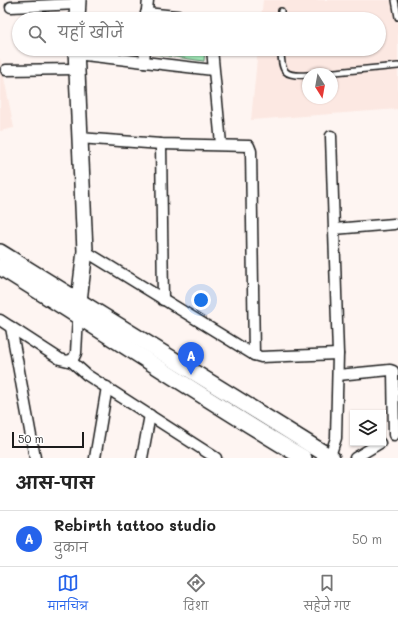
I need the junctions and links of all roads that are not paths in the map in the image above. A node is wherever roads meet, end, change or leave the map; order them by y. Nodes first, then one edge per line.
1 (148, 0) edge
2 (395, 0) edge
3 (11, 7) dead end
4 (78, 8) edge
5 (146, 12) edge
6 (398, 17) edge
7 (76, 56) edge
8 (107, 56) edge
9 (144, 56) edge
10 (212, 56) edge
11 (282, 56) edge
12 (144, 62) junction
13 (398, 66) edge
14 (76, 69) junction
15 (6, 70) dead end
16 (213, 70) junction
17 (338, 72) edge
18 (302, 75) edge
19 (331, 136) dead end
20 (79, 138) junction
21 (162, 144) junction
22 (221, 144) junction
23 (394, 224) dead end
24 (334, 229) junction
25 (85, 251) junction
26 (0, 252) edge
27 (0, 267) edge
28 (78, 300) junction
29 (163, 300) junction
30 (78, 316) junction
31 (0, 320) edge
32 (11, 327) junction
33 (338, 354) junction
34 (254, 355) junction
35 (71, 361) junction
36 (338, 375) junction
37 (107, 388) junction
38 (150, 415) junction
39 (396, 434) edge
40 (386, 439) edge
41 (375, 446) edge
42 (331, 457) edge
43 (35, 458) edge
44 (95, 458) edge
45 (142, 458) edge
46 (216, 458) edge
47 (304, 458) edge
48 (355, 458) edge

1 - 5 street
2 - 6 lane
3 - 4 street
7 - 14 street
8 - 12 street
9 - 12 street
10 - 16 street
11 - 18 lane
12 - 16 street
13 - 17 lane
14 - 15 street
14 - 20 street
16 - 22 street
19 - 24 street
20 - 21 street
20 - 25 street
21 - 22 street
21 - 29 street
22 - 34 street
23 - 24 street
24 - 33 street
25 - 28 street
25 - 29 street
26 - 28 street
27 - 30 street
28 - 30 street
28 - 42 street
29 - 34 street
30 - 35 street
30 - 47 street
31 - 32 street
32 - 35 street
32 - 43 street
33 - 34 street
33 - 36 street
35 - 37 street
36 - 39 street
36 - 42 street
37 - 38 street
37 - 44 street
38 - 45 street
38 - 46 street
39 - 40 street
41 - 48 street

